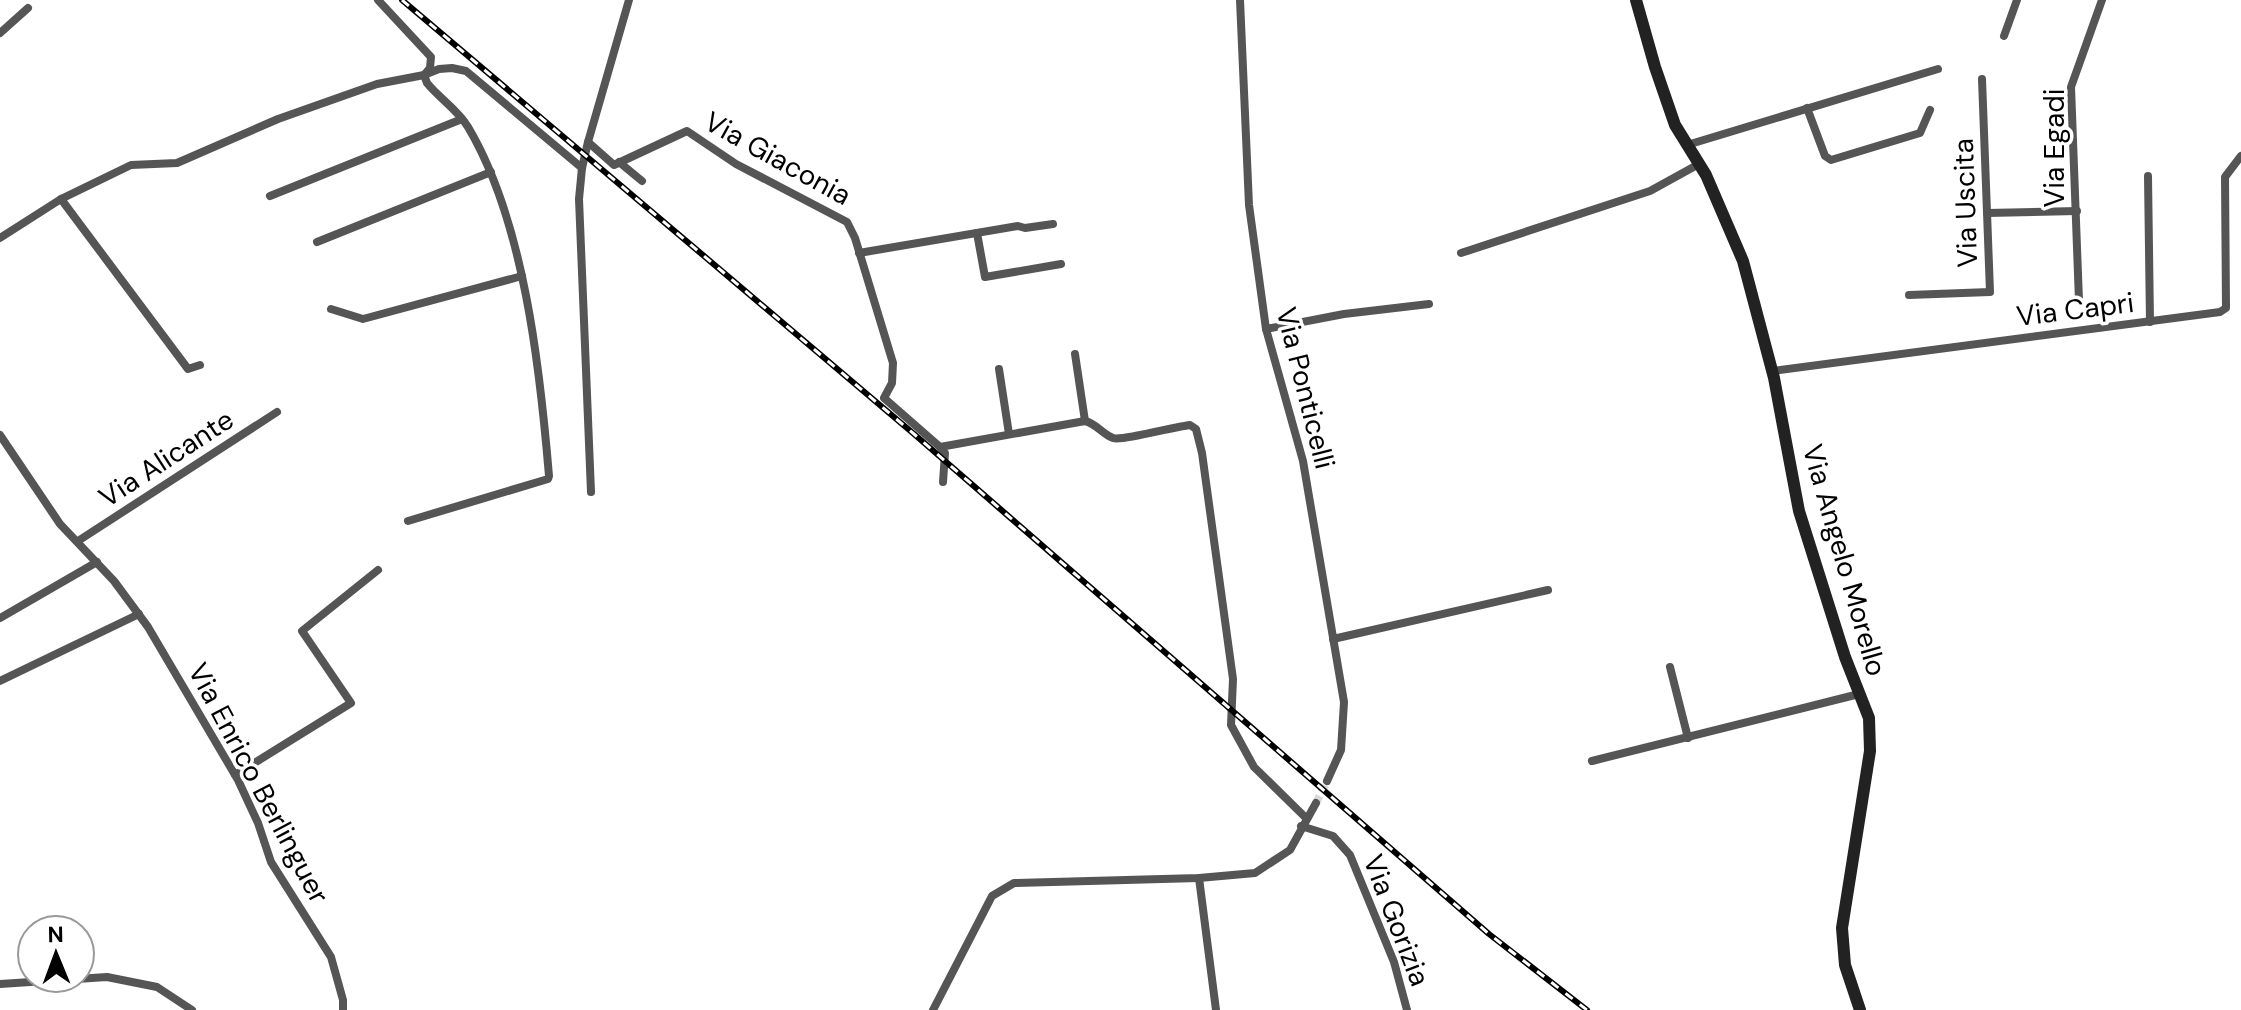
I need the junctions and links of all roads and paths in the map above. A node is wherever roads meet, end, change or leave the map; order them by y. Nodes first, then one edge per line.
1 (378, 0) edge
2 (629, 0) edge
3 (1240, 0) edge
4 (1636, 0) edge
5 (2017, 0) edge
6 (2102, 0) edge
7 (28, 8) dead end
8 (0, 33) edge
9 (2004, 36) dead end
10 (1938, 69) dead end
11 (424, 75) junction
12 (1982, 79) dead end
13 (1807, 108) junction
14 (1930, 110) dead end
15 (462, 119) junction
16 (588, 142) junction
17 (1687, 145) junction
18 (2241, 156) edge
19 (619, 162) junction
20 (1699, 164) junction
21 (582, 168) junction
22 (491, 172) junction
23 (2148, 176) dead end
24 (642, 181) dead end
25 (270, 196) dead end
26 (61, 199) junction
27 (2077, 211) junction
28 (1987, 213) junction
29 (1053, 224) dead end
30 (977, 233) junction
31 (0, 238) edge
32 (317, 242) dead end
33 (859, 253) junction
34 (1461, 253) dead end
35 (1061, 264) dead end
36 (522, 276) junction
37 (1909, 295) dead end
38 (2079, 301) dead end
39 (1429, 304) dead end
40 (331, 309) dead end
41 (2150, 322) junction
42 (1266, 329) junction
43 (1075, 354) dead end
44 (200, 365) dead end
45 (999, 369) dead end
46 (1772, 371) junction
47 (277, 412) dead end
48 (1085, 421) junction
49 (1009, 434) junction
50 (0, 435) edge
51 (940, 447) junction
52 (943, 482) dead end
53 (591, 492) dead end
54 (408, 521) dead end
55 (78, 541) junction
56 (97, 562) junction
57 (378, 570) dead end
58 (1548, 590) dead end
59 (139, 614) junction
60 (0, 618) edge
61 (1333, 639) junction
62 (1670, 667) dead end
63 (0, 681) edge
64 (1859, 694) junction
65 (1688, 738) junction
66 (1592, 761) dead end
67 (235, 775) junction
68 (1327, 781) tunnel mouth
69 (1316, 803) tunnel mouth
70 (1304, 822) junction
71 (1199, 878) junction
72 (0, 984) edge
73 (192, 1010) edge
74 (343, 1010) edge
75 (933, 1010) edge
76 (1216, 1010) edge
77 (1407, 1010) edge
78 (1860, 1010) edge

1 - 11 street
2 - 16 street
3 - 42 street, Via Ponticelli
4 - 17 street, Via Angelo Morello
5 - 9 street
6 - 27 street, Via Egadi
7 - 8 street
10 - 13 street
11 - 15 street
11 - 21 street
11 - 26 street
12 - 28 street, Via Uscita
13 - 14 street
13 - 17 street
15 - 22 street
15 - 25 street
16 - 19 street
16 - 21 street
17 - 20 street, Via Angelo Morello
18 - 41 street, Via Capri
19 - 24 street
19 - 33 street, Via Giaconia
20 - 34 street
20 - 46 street, Via Angelo Morello
21 - 53 street
22 - 32 street
22 - 36 street
23 - 41 street
26 - 31 street
26 - 44 street
27 - 28 street
27 - 38 street, Via Egadi
28 - 37 street, Via Uscita
29 - 30 street
30 - 33 street
30 - 35 street
33 - 51 street, Via Giaconia
36 - 40 street
36 - 54 street
39 - 42 street
41 - 46 street, Via Capri
42 - 61 street, Via Ponticelli
43 - 48 street
45 - 49 street
46 - 64 street, Via Angelo Morello
47 - 55 street, Via Alicante
48 - 49 street
48 - 70 street
49 - 51 street
50 - 55 street, Via Enrico Berlinguer
51 - 52 street
55 - 56 street, Via Enrico Berlinguer
56 - 59 street, Via Enrico Berlinguer
56 - 60 street
57 - 67 street
58 - 61 street
59 - 63 street
59 - 67 street, Via Enrico Berlinguer
61 - 68 street, Via Ponticelli
62 - 65 street
64 - 65 street
64 - 78 street, Via Angelo Morello
65 - 66 street
67 - 74 street, Via Enrico Berlinguer
69 - 70 street
70 - 71 street
70 - 77 street, Via Gorizia
71 - 75 street
71 - 76 street
72 - 73 street

